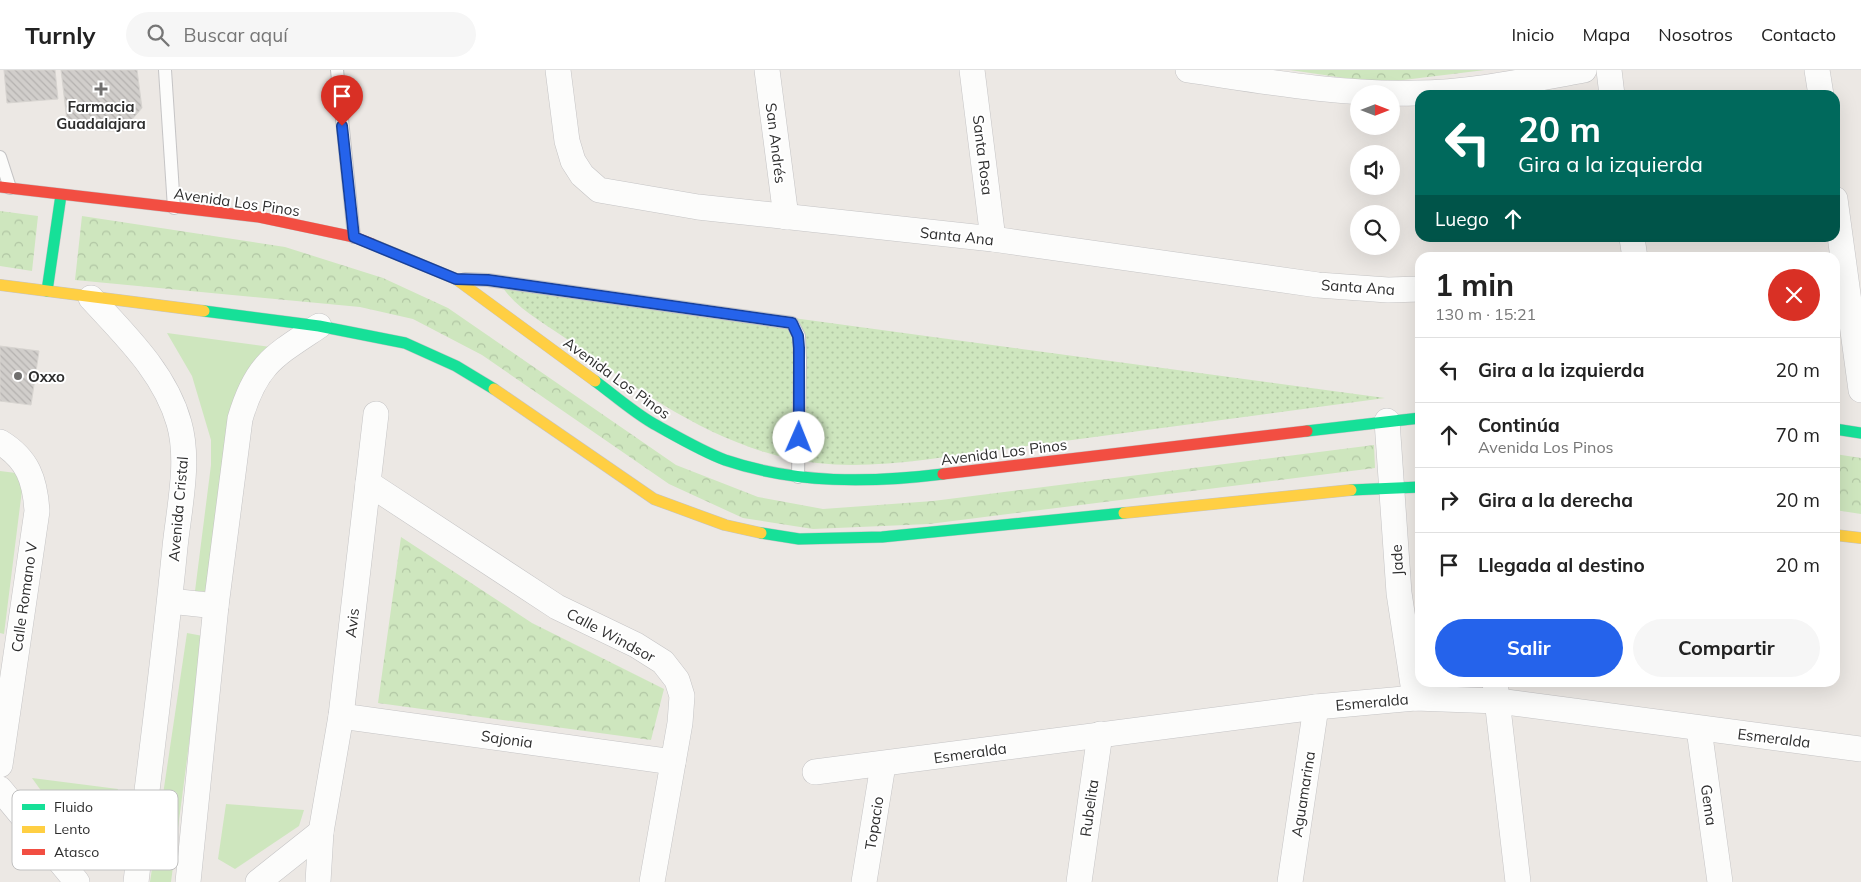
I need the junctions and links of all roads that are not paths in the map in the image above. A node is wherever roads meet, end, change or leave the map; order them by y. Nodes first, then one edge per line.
1 (165, 70) edge
2 (337, 70) edge
3 (558, 70) edge
4 (767, 70) edge
5 (972, 70) edge
6 (1188, 70) edge
7 (1584, 70) edge
8 (1609, 70) edge
9 (1817, 70) edge
10 (1456, 90) edge
11 (1611, 90) edge
12 (1820, 90) edge
13 (1415, 94) edge
14 (0, 157) edge
15 (5, 188) edge
16 (61, 196) junction
17 (174, 208) junction
18 (786, 217) junction
19 (1840, 236) edge
20 (354, 237) junction
21 (993, 239) junction
22 (456, 279) junction
23 (0, 285) edge
24 (1415, 289) edge
25 (46, 291) junction
26 (91, 298) junction
27 (319, 326) junction
28 (1861, 390) edge
29 (376, 414) dead end
30 (1415, 418) edge
31 (1387, 421) junction
32 (1840, 430) edge
33 (1861, 433) edge
34 (0, 442) edge
35 (798, 477) junction
36 (368, 483) junction
37 (1393, 487) junction
38 (1415, 487) edge
39 (1840, 536) edge
40 (1861, 538) edge
41 (170, 601) junction
42 (216, 606) junction
43 (7, 661) edge
44 (1497, 692) edge
45 (1415, 698) junction
46 (1316, 707) junction
47 (341, 716) junction
48 (1699, 729) junction
49 (1100, 734) junction
50 (1861, 749) edge
51 (673, 762) junction
52 (0, 765) edge
53 (883, 765) junction
54 (815, 772) dead end
55 (0, 789) edge
56 (147, 790) edge
57 (12, 803) edge
58 (321, 832) junction
59 (67, 870) edge
60 (77, 882) edge
61 (188, 882) edge
62 (258, 882) edge
63 (318, 882) edge
64 (652, 882) edge
65 (864, 882) edge
66 (1079, 882) edge
67 (1290, 882) edge
68 (1518, 882) edge
69 (1720, 882) edge

1 - 17 lane
2 - 20 lane
3 - 18 street, Santa Ana
4 - 18 street, San Andrés
5 - 21 street, Santa Rosa
6 - 13 street
7 - 10 street
8 - 11 street
9 - 12 street
14 - 15 lane
15 - 16 street, Avenida Los Pinos
16 - 17 street, Avenida Los Pinos
16 - 25 street
17 - 20 street, Avenida Los Pinos
18 - 21 street, Santa Ana
19 - 28 street
20 - 22 street, Avenida Los Pinos
21 - 24 street, Santa Ana
22 - 35 street, Avenida Los Pinos
22 - 35 lane
23 - 25 street
25 - 26 street
26 - 27 street
26 - 41 street, Avenida Cristal
27 - 37 street
27 - 42 street
29 - 36 street, Avis
30 - 31 street, Avenida Los Pinos
31 - 35 street, Avenida Los Pinos
31 - 37 street, Jade
32 - 33 street
34 - 43 street, Calle Romano V
36 - 47 street, Avis
36 - 51 street, Calle Windsor
37 - 38 street
37 - 45 street, Jade
39 - 40 street
41 - 42 street
41 - 56 street, Avenida Cristal
42 - 61 street
43 - 52 street, Calle Romano V
44 - 45 street, Esmeralda
44 - 48 street, Esmeralda
44 - 68 street
45 - 46 street, Esmeralda
46 - 49 street, Esmeralda
46 - 67 street, Aguamarina
47 - 51 street, Sajonia
47 - 58 street, Avis
48 - 50 street, Esmeralda
48 - 69 street, Gema
49 - 53 street, Esmeralda
49 - 66 street, Rubelita
51 - 64 street, Calle Windsor
53 - 54 street, Esmeralda
53 - 65 street, Topacio
55 - 57 street
58 - 62 street
58 - 63 street, Avis
59 - 60 street

